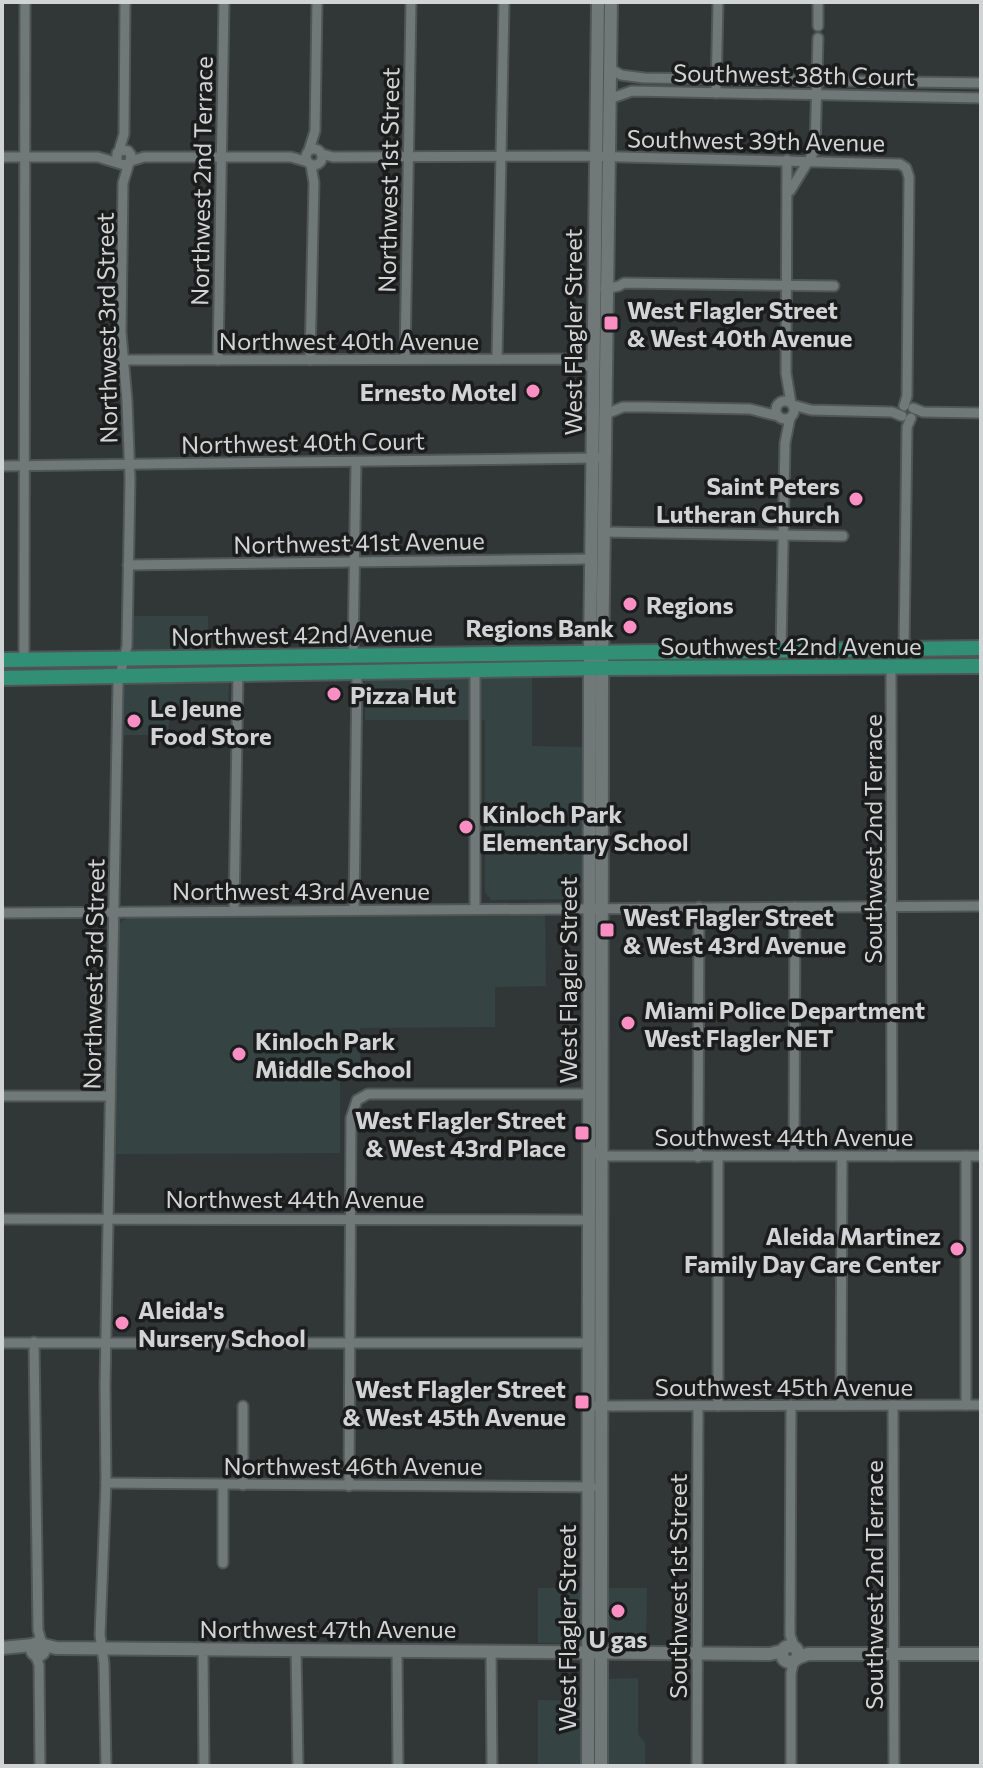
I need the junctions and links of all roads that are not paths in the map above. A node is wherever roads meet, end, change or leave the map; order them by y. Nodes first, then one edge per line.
1 (25, 2) edge
2 (125, 2) edge
3 (224, 2) edge
4 (317, 2) edge
5 (411, 2) edge
6 (504, 2) edge
7 (601, 2) edge
8 (611, 2) edge
9 (718, 2) edge
10 (818, 2) edge
11 (610, 17) junction
12 (818, 26) dead end
13 (818, 38) dead end
14 (609, 68) junction
15 (716, 79) junction
16 (817, 80) junction
17 (981, 83) edge
18 (716, 93) junction
19 (817, 95) junction
20 (981, 98) edge
21 (609, 99) junction
22 (501, 156) junction
23 (2, 157) edge
24 (25, 157) junction
25 (124, 157) junction
26 (220, 157) junction
27 (315, 157) junction
28 (408, 157) junction
29 (602, 157) junction
30 (787, 160) junction
31 (808, 160) junction
32 (789, 196) junction
33 (606, 282) junction
34 (787, 285) junction
35 (834, 286) dead end
36 (593, 349) junction
37 (405, 359) junction
38 (497, 359) junction
39 (575, 359) junction
40 (122, 360) junction
41 (218, 360) junction
42 (310, 360) junction
43 (593, 369) junction
44 (786, 373) junction
45 (779, 403) junction
46 (606, 407) junction
47 (750, 409) junction
48 (787, 412) junction
49 (907, 412) junction
50 (981, 413) edge
51 (599, 458) junction
52 (356, 462) junction
53 (129, 464) junction
54 (25, 465) junction
55 (2, 466) edge
56 (604, 532) junction
57 (783, 535) junction
58 (843, 536) dead end
59 (591, 559) junction
60 (355, 562) junction
61 (128, 565) junction
62 (981, 648) edge
63 (908, 649) junction
64 (781, 650) junction
65 (814, 650) junction
66 (596, 653) junction
67 (353, 655) junction
68 (382, 655) junction
69 (124, 658) junction
70 (24, 659) junction
71 (2, 660) edge
72 (891, 666) junction
73 (981, 666) edge
74 (781, 667) junction
75 (596, 668) junction
76 (751, 668) junction
77 (475, 671) junction
78 (357, 673) junction
79 (238, 674) junction
80 (120, 675) junction
81 (2, 678) edge
82 (981, 906) edge
83 (699, 907) junction
84 (795, 907) junction
85 (892, 907) junction
86 (475, 909) junction
87 (595, 909) junction
88 (354, 910) junction
89 (234, 911) junction
90 (114, 912) junction
91 (2, 913) edge
92 (589, 1094) junction
93 (2, 1096) edge
94 (110, 1096) junction
95 (588, 1150) junction
96 (601, 1156) junction
97 (794, 1156) junction
98 (842, 1156) junction
99 (892, 1156) junction
100 (966, 1156) junction
101 (981, 1156) edge
102 (698, 1157) junction
103 (718, 1157) junction
104 (108, 1218) junction
105 (351, 1218) junction
106 (2, 1219) edge
107 (588, 1220) junction
108 (600, 1239) junction
109 (34, 1342) junction
110 (106, 1342) junction
111 (350, 1342) junction
112 (2, 1343) edge
113 (588, 1343) junction
114 (791, 1405) junction
115 (841, 1405) junction
116 (893, 1405) junction
117 (966, 1405) junction
118 (981, 1405) edge
119 (243, 1406) dead end
120 (594, 1406) junction
121 (698, 1406) junction
122 (718, 1406) junction
123 (106, 1483) junction
124 (223, 1485) junction
125 (243, 1485) junction
126 (349, 1486) junction
127 (594, 1487) junction
128 (223, 1563) dead end
129 (2, 1648) edge
130 (102, 1648) junction
131 (39, 1650) junction
132 (203, 1650) junction
133 (296, 1650) junction
134 (397, 1651) junction
135 (491, 1651) junction
136 (594, 1653) junction
137 (696, 1653) junction
138 (790, 1654) junction
139 (981, 1654) edge
140 (893, 1655) junction
141 (40, 1766) edge
142 (106, 1766) edge
143 (204, 1766) edge
144 (298, 1766) edge
145 (398, 1766) edge
146 (492, 1766) edge
147 (588, 1766) edge
148 (601, 1766) edge
149 (697, 1766) edge
150 (791, 1766) edge
151 (894, 1766) edge

1 - 24 street
2 - 25 street, Northwest 3rd Street
3 - 26 street, Northwest 2nd Terrace
4 - 27 street
5 - 28 street, Northwest 1st Street
6 - 22 street
7 - 11 main road
7 - 29 main road, West Flagler Street
8 - 11 main road, West Flagler Street
9 - 15 street
10 - 12 street
11 - 14 main road, West Flagler Street
13 - 16 street
14 - 15 street, Southwest 38th Court
14 - 21 main road, West Flagler Street
15 - 16 street, Southwest 38th Court
15 - 18 street
16 - 17 street, Southwest 38th Court
16 - 19 street
18 - 19 street, Southwest 38th Court
18 - 21 street, Southwest 38th Court
19 - 20 street, Southwest 38th Court
19 - 31 street
21 - 29 main road, West Flagler Street
22 - 28 street, Southwest 39th Avenue
22 - 29 street, Southwest 39th Avenue
22 - 38 street
23 - 24 street
24 - 25 street
24 - 54 street
25 - 26 street
25 - 40 street, Northwest 3rd Street
26 - 27 street
26 - 41 street, Northwest 2nd Terrace
27 - 28 street, Southwest 39th Avenue
27 - 42 street
28 - 37 street, Northwest 1st Street
29 - 30 street, Southwest 39th Avenue
29 - 33 main road, West Flagler Street
29 - 36 main road, West Flagler Street
30 - 31 street, Southwest 39th Avenue
30 - 32 street
31 - 32 street
31 - 49 street, Southwest 39th Avenue
32 - 34 street
33 - 34 street
33 - 46 main road, West Flagler Street
34 - 35 street
34 - 44 street
36 - 39 street, Northwest 40th Avenue
36 - 43 main road, West Flagler Street
37 - 38 street, Northwest 40th Avenue
37 - 42 street, Northwest 40th Avenue
38 - 39 street, Northwest 40th Avenue
39 - 43 street, Northwest 40th Avenue
40 - 41 street, Northwest 40th Avenue
40 - 53 street, Northwest 3rd Street
41 - 42 street, Northwest 40th Avenue
43 - 51 main road, West Flagler Street
44 - 45 street
44 - 48 street
45 - 47 street
45 - 48 street
46 - 47 street
46 - 51 main road, West Flagler Street
47 - 48 street
48 - 49 street
48 - 57 street
49 - 50 street
49 - 63 street
51 - 52 street, Northwest 40th Court
51 - 56 main road, West Flagler Street
51 - 59 main road, West Flagler Street
52 - 53 street, Northwest 40th Court
52 - 60 street
53 - 54 street, Northwest 40th Court
53 - 61 street, Northwest 3rd Street
54 - 55 street, Northwest 40th Court
54 - 70 street
56 - 57 street
56 - 66 main road, West Flagler Street
57 - 58 street
57 - 64 street
59 - 60 street, Northwest 41st Avenue
59 - 66 main road, West Flagler Street
60 - 61 street, Northwest 41st Avenue
60 - 67 street
61 - 69 street, Northwest 3rd Street
62 - 63 main road, Southwest 42nd Avenue
63 - 65 main road, Southwest 42nd Avenue
63 - 72 main road
64 - 65 main road, Southwest 42nd Avenue
64 - 66 main road, Southwest 42nd Avenue
64 - 76 main road
65 - 74 main road
66 - 68 main road, Northwest 42nd Avenue
66 - 75 main road, West Flagler Street
67 - 68 main road, Northwest 42nd Avenue
67 - 69 main road, Northwest 42nd Avenue
68 - 78 main road
69 - 70 main road, Northwest 42nd Avenue
69 - 80 street, Northwest 3rd Street
70 - 71 main road, Northwest 42nd Avenue
72 - 73 main road, Southwest 42nd Avenue
72 - 74 main road, Southwest 42nd Avenue
72 - 85 street, Southwest 2nd Terrace
74 - 76 main road, Southwest 42nd Avenue
75 - 76 main road, Southwest 42nd Avenue
75 - 77 main road, Northwest 42nd Avenue
75 - 87 main road, West Flagler Street
77 - 78 main road, Northwest 42nd Avenue
77 - 86 street
78 - 79 main road, Northwest 42nd Avenue
78 - 88 street
79 - 80 main road, Northwest 42nd Avenue
79 - 89 street
80 - 81 main road, Northwest 42nd Avenue
80 - 90 street, Northwest 3rd Street
82 - 85 street, Northwest 43rd Avenue
83 - 84 street, Northwest 43rd Avenue
83 - 87 street, Northwest 43rd Avenue
83 - 102 street
84 - 85 street, Northwest 43rd Avenue
84 - 97 street
85 - 99 street, Southwest 2nd Terrace
86 - 87 street, Northwest 43rd Avenue
86 - 88 street, Northwest 43rd Avenue
87 - 92 main road, West Flagler Street
87 - 96 main road, West Flagler Street
88 - 89 street, Northwest 43rd Avenue
89 - 90 street, Northwest 43rd Avenue
90 - 91 street, Northwest 43rd Avenue
90 - 94 street, Northwest 3rd Street
92 - 95 main road, West Flagler Street
92 - 105 street
93 - 94 street
94 - 104 street, Northwest 3rd Street
95 - 96 street, Southwest 44th Avenue
95 - 107 main road, West Flagler Street
96 - 102 street, Southwest 44th Avenue
96 - 108 main road, West Flagler Street
97 - 98 street, Southwest 44th Avenue
97 - 103 street, Southwest 44th Avenue
98 - 99 street, Southwest 44th Avenue
98 - 115 street
99 - 100 street, Southwest 44th Avenue
100 - 101 street, Southwest 44th Avenue
100 - 117 street
102 - 103 street, Southwest 44th Avenue
103 - 122 street
104 - 105 street, Northwest 44th Avenue
104 - 106 street, Northwest 44th Avenue
104 - 110 street, Northwest 3rd Street
105 - 107 street, Northwest 44th Avenue
105 - 111 street
107 - 108 main road
107 - 113 main road, West Flagler Street
108 - 120 main road, West Flagler Street
109 - 110 street
109 - 112 street
109 - 131 street
110 - 111 street
110 - 123 street, Northwest 3rd Street
111 - 113 street
111 - 126 street
113 - 120 main road, West Flagler Street
114 - 115 street, Southwest 45th Avenue
114 - 122 street, Southwest 45th Avenue
114 - 138 street
115 - 116 street, Southwest 45th Avenue
116 - 117 street, Southwest 45th Avenue
116 - 140 street, Southwest 2nd Terrace
117 - 118 street, Southwest 45th Avenue
119 - 125 street
120 - 121 street, Southwest 45th Avenue
120 - 127 main road, West Flagler Street
121 - 122 street, Southwest 45th Avenue
121 - 137 street, Southwest 1st Street
123 - 124 street, Northwest 46th Avenue
123 - 130 street, Northwest 3rd Street
124 - 125 street, Northwest 46th Avenue
124 - 128 street
125 - 126 street, Northwest 46th Avenue
126 - 127 street, Northwest 46th Avenue
127 - 136 main road, West Flagler Street
129 - 131 main road, Northwest 47th Avenue
130 - 131 main road, Northwest 47th Avenue
130 - 132 main road, Northwest 47th Avenue
130 - 142 street, Northwest 3rd Street
131 - 141 street
132 - 133 main road, Northwest 47th Avenue
132 - 143 street
133 - 134 main road, Northwest 47th Avenue
133 - 144 street
134 - 135 main road, Northwest 47th Avenue
134 - 145 street
135 - 136 main road, Northwest 47th Avenue
135 - 146 street
136 - 137 main road, Northwest 47th Avenue
136 - 147 main road, West Flagler Street
136 - 148 main road, West Flagler Street
137 - 138 main road, Northwest 47th Avenue
137 - 149 street, Southwest 1st Street
138 - 140 main road, Northwest 47th Avenue
138 - 150 street
139 - 140 main road, Northwest 47th Avenue
140 - 151 street, Southwest 2nd Terrace

